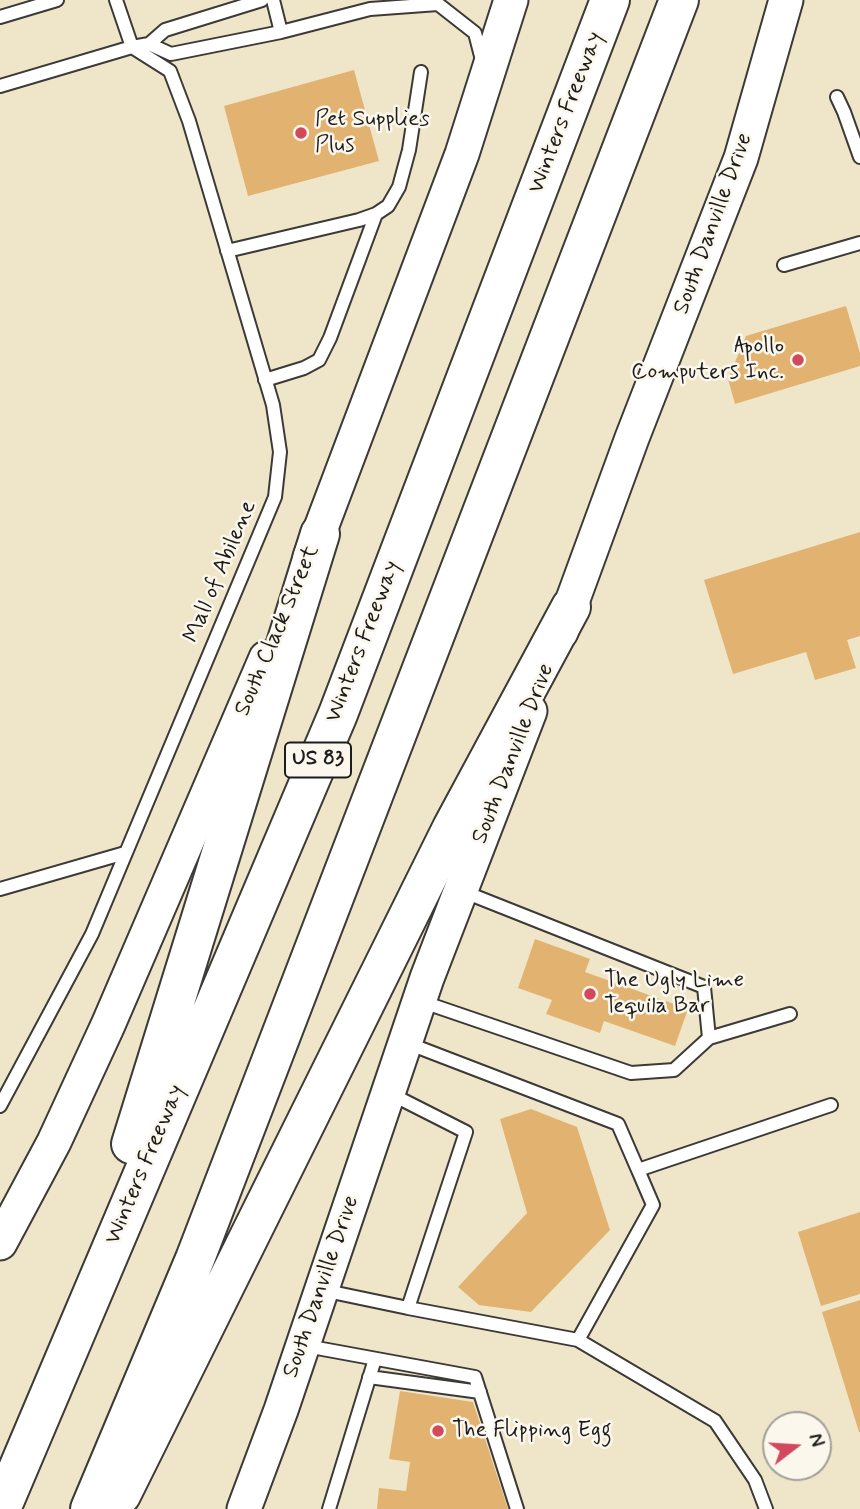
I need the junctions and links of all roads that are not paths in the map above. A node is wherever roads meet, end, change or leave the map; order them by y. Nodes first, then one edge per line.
1 (57, 0) edge
2 (116, 0) edge
3 (262, 0) edge
4 (273, 0) edge
5 (511, 0) edge
6 (610, 0) edge
7 (679, 0) edge
8 (786, 0) edge
9 (0, 17) edge
10 (281, 32) junction
11 (149, 44) junction
12 (131, 47) junction
13 (421, 72) dead end
14 (487, 76) junction
15 (0, 86) edge
16 (836, 97) dead end
17 (860, 157) edge
18 (376, 214) junction
19 (860, 243) edge
20 (227, 251) junction
21 (784, 265) dead end
22 (265, 380) junction
23 (320, 534) junction
24 (571, 607) junction
25 (125, 853) junction
26 (0, 889) edge
27 (461, 891) junction
28 (419, 1001) junction
29 (790, 1014) dead end
30 (709, 1038) junction
31 (405, 1042) junction
32 (388, 1092) junction
33 (831, 1105) dead end
34 (0, 1106) edge
35 (638, 1170) junction
36 (0, 1243) edge
37 (321, 1290) junction
38 (408, 1308) junction
39 (578, 1340) junction
40 (69, 1346) junction
41 (303, 1346) junction
42 (375, 1359) junction
43 (369, 1377) junction
44 (480, 1392) junction
45 (1, 1509) edge
46 (90, 1509) edge
47 (114, 1509) edge
48 (244, 1509) edge
49 (329, 1509) edge
50 (517, 1509) edge
51 (766, 1509) edge

1 - 9 lane
2 - 12 lane
3 - 11 lane
4 - 10 lane
5 - 14 main road, South Clack Street
6 - 40 highway, Winters Freeway / US 83
7 - 46 highway, US 83
8 - 24 main road, South Danville Drive
10 - 11 lane
10 - 14 lane
11 - 12 lane
12 - 15 lane
12 - 20 lane, Mall of Abilene
13 - 18 lane
14 - 23 main road, South Clack Street
16 - 17 lane
18 - 20 lane
18 - 22 lane
19 - 21 lane
20 - 22 lane, Mall of Abilene
22 - 25 lane, Mall of Abilene
23 - 36 main road, South Clack Street
23 - 40 highway
24 - 27 main road, South Danville Drive
24 - 47 highway
25 - 26 lane
25 - 34 lane, Mall of Abilene
27 - 28 main road, South Danville Drive
27 - 30 lane
28 - 30 lane
28 - 31 main road, South Danville Drive
29 - 30 lane
31 - 32 main road, South Danville Drive
31 - 35 lane
32 - 37 main road, South Danville Drive
32 - 38 lane
33 - 35 lane
35 - 39 lane
37 - 38 lane
37 - 41 main road, South Danville Drive
38 - 39 lane
39 - 51 lane
40 - 45 highway, Winters Freeway / US 83
41 - 42 lane
41 - 48 main road, South Danville Drive
42 - 43 lane
42 - 44 lane
43 - 44 lane
43 - 49 lane
44 - 50 lane

